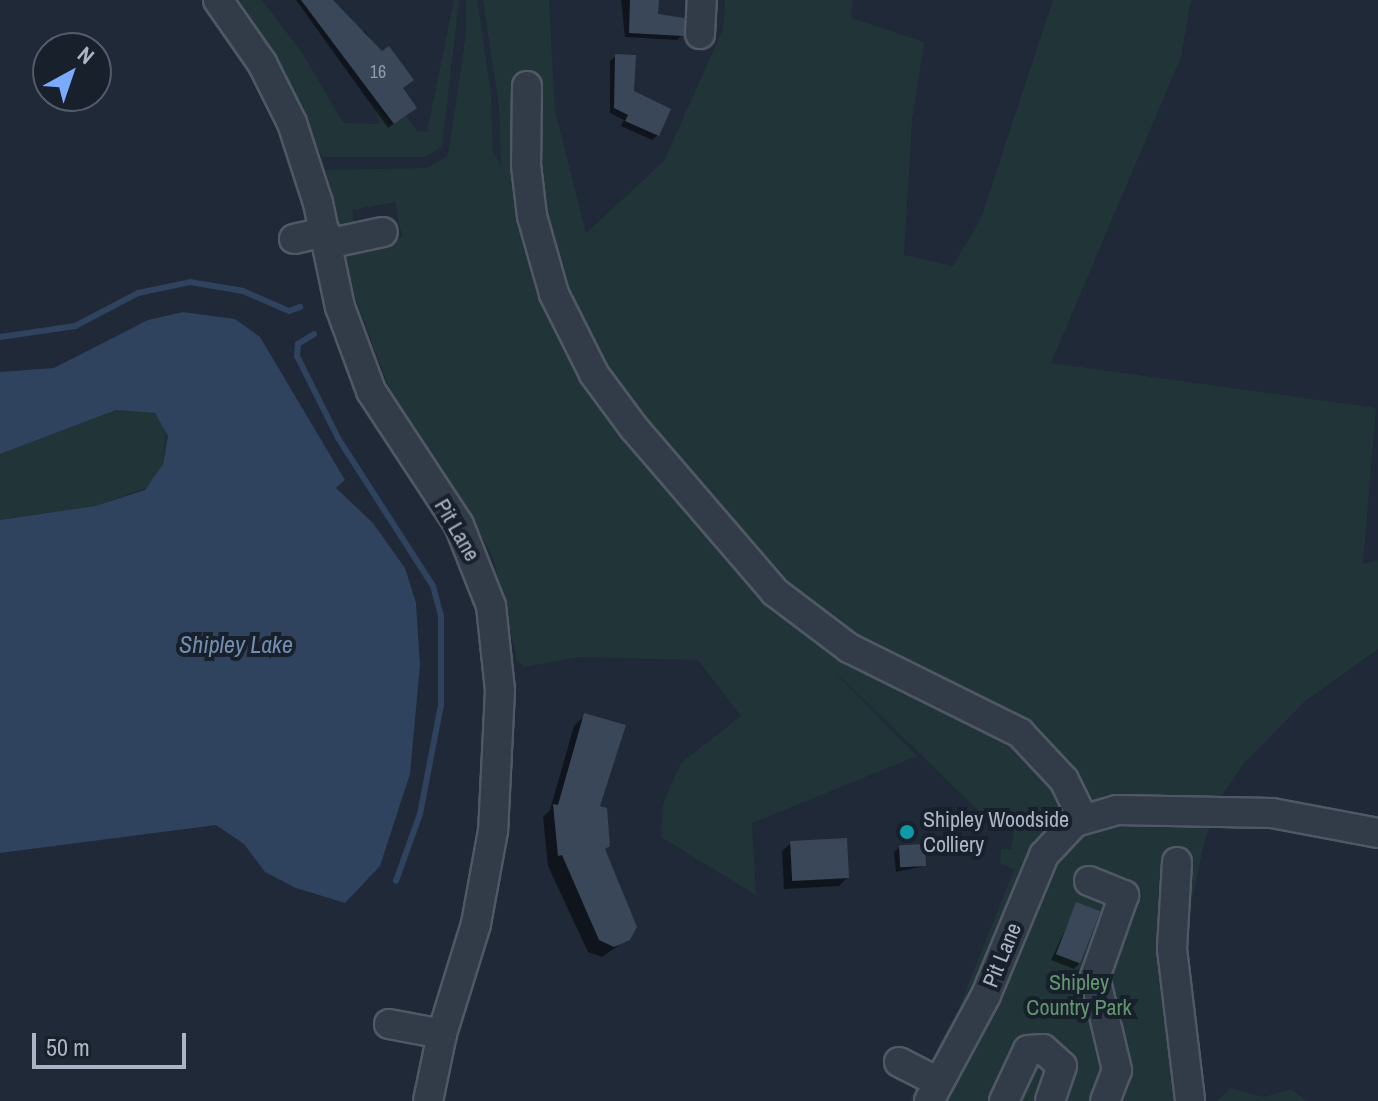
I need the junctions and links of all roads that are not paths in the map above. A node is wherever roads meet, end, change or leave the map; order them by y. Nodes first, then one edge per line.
1 (218, 0) edge
2 (702, 0) edge
3 (700, 34) dead end
4 (527, 86) dead end
5 (383, 232) dead end
6 (326, 238) junction
7 (294, 239) dead end
8 (1082, 817) junction
9 (1378, 833) edge
10 (1177, 862) dead end
11 (1089, 881) dead end
12 (389, 1024) dead end
13 (442, 1034) junction
14 (899, 1062) dead end
15 (934, 1092) edge
16 (428, 1101) edge
17 (1004, 1101) edge
18 (1050, 1101) edge
19 (1105, 1101) edge
20 (1190, 1101) edge

1 - 6 street, Pit Lane
2 - 3 street
4 - 8 street
5 - 6 street
6 - 7 street
6 - 13 street, Pit Lane
8 - 9 street
8 - 15 street, Pit Lane
10 - 20 street
11 - 19 street
12 - 13 street
13 - 16 street, Pit Lane
14 - 15 street
17 - 18 street

